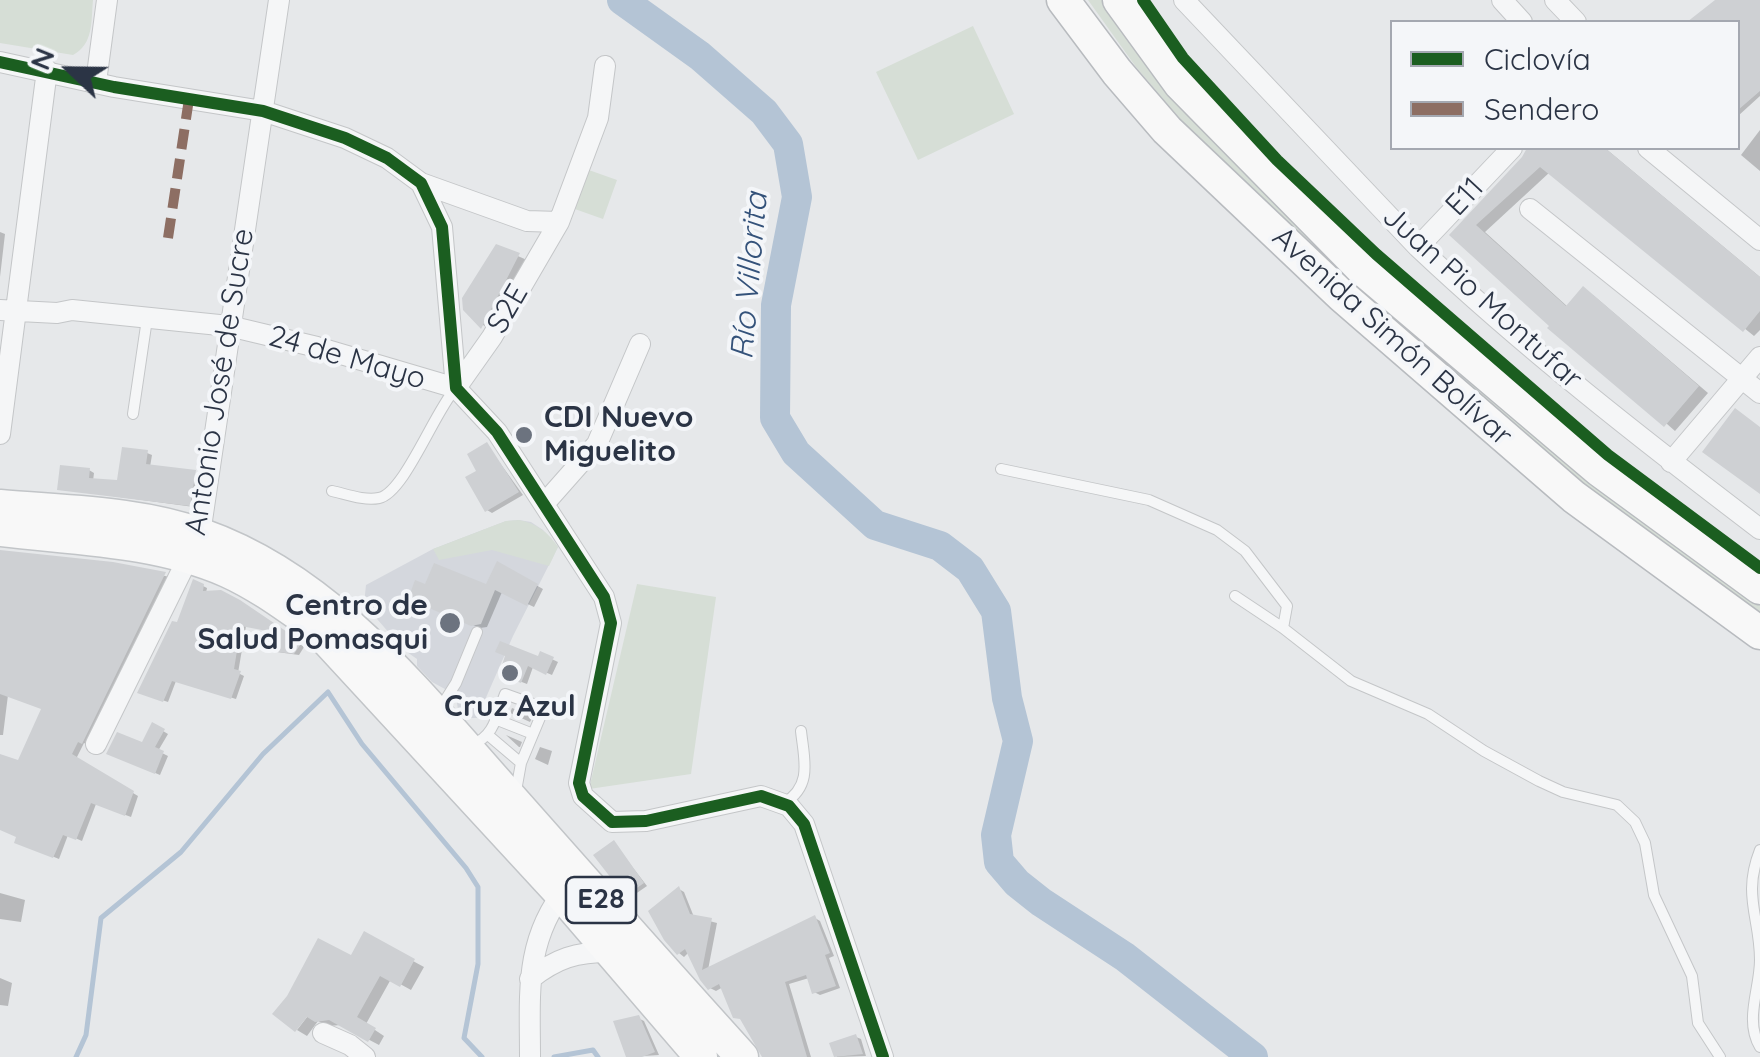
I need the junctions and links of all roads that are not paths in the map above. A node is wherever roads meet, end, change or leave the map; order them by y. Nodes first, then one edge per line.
1 (107, 0) edge
2 (279, 0) edge
3 (1064, 0) edge
4 (1118, 0) edge
5 (1184, 0) edge
6 (1502, 0) edge
7 (1556, 0) edge
8 (1520, 20) edge
9 (1574, 20) edge
10 (0, 62) edge
11 (605, 66) dead end
12 (47, 70) junction
13 (96, 82) junction
14 (263, 111) junction
15 (1510, 150) edge
16 (1650, 150) edge
17 (420, 183) junction
18 (1530, 208) dead end
19 (559, 222) junction
20 (1760, 240) edge
21 (1418, 247) junction
22 (7, 310) edge
23 (147, 318) junction
24 (229, 326) junction
25 (640, 344) dead end
26 (1760, 356) edge
27 (1741, 379) junction
28 (456, 388) junction
29 (1760, 393) edge
30 (132, 414) dead end
31 (0, 434) edge
32 (1671, 462) junction
33 (1002, 469) dead end
34 (332, 491) dead end
35 (544, 504) junction
36 (0, 506) edge
37 (1760, 529) edge
38 (0, 530) edge
39 (194, 546) junction
40 (1760, 588) edge
41 (1235, 596) dead end
42 (1283, 628) junction
43 (477, 632) dead end
44 (1760, 632) edge
45 (436, 715) junction
46 (495, 719) junction
47 (800, 731) dead end
48 (534, 734) junction
49 (96, 744) dead end
50 (467, 750) junction
51 (521, 763) junction
52 (784, 804) junction
53 (511, 813) junction
54 (1760, 850) edge
55 (569, 884) junction
56 (610, 952) junction
57 (530, 979) junction
58 (323, 1033) dead end
59 (1760, 1046) edge
60 (365, 1057) edge
61 (530, 1057) edge
62 (700, 1057) edge
63 (742, 1057) edge
64 (883, 1057) edge
65 (1720, 1057) edge

1 - 13 street
2 - 14 street, Antonio José de Sucre
3 - 44 main road, Avenida Simón Bolívar
4 - 40 main road, Avenida Simón Bolívar
5 - 21 street, Juan Pio Montufar
6 - 8 street
7 - 9 street
10 - 12 street
11 - 19 street, S2E
12 - 13 street
12 - 22 street
13 - 14 street
14 - 17 street
14 - 24 street, Antonio José de Sucre
15 - 21 street, E11
16 - 20 street
17 - 19 street
17 - 28 street
18 - 27 street
19 - 28 street, S2E
21 - 32 street, Juan Pio Montufar
22 - 23 street, 24 de Mayo
22 - 31 street
23 - 24 street, 24 de Mayo
23 - 30 lane
24 - 28 street, 24 de Mayo
24 - 39 street, Antonio José de Sucre
25 - 35 street
26 - 27 street
27 - 29 street
27 - 32 street
28 - 34 lane, S2E
28 - 35 street
32 - 37 street, Juan Pio Montufar
33 - 42 lane
35 - 52 street
36 - 39 main road, E28
38 - 39 main road, E28
39 - 45 main road, E28
39 - 49 street, Antonio José de Sucre
39 - 50 main road, E28
41 - 42 lane
42 - 65 lane
43 - 45 lane
45 - 50 main road, E28
46 - 48 lane
46 - 48 lane
46 - 50 lane
47 - 52 lane
48 - 51 lane
50 - 51 lane
50 - 53 main road, E28
51 - 53 lane
52 - 64 street
53 - 55 main road, E28
54 - 59 lane
55 - 56 main road, E28
55 - 57 street
55 - 63 main road, E28
56 - 57 street
56 - 62 main road, E28
57 - 61 street
58 - 60 street

